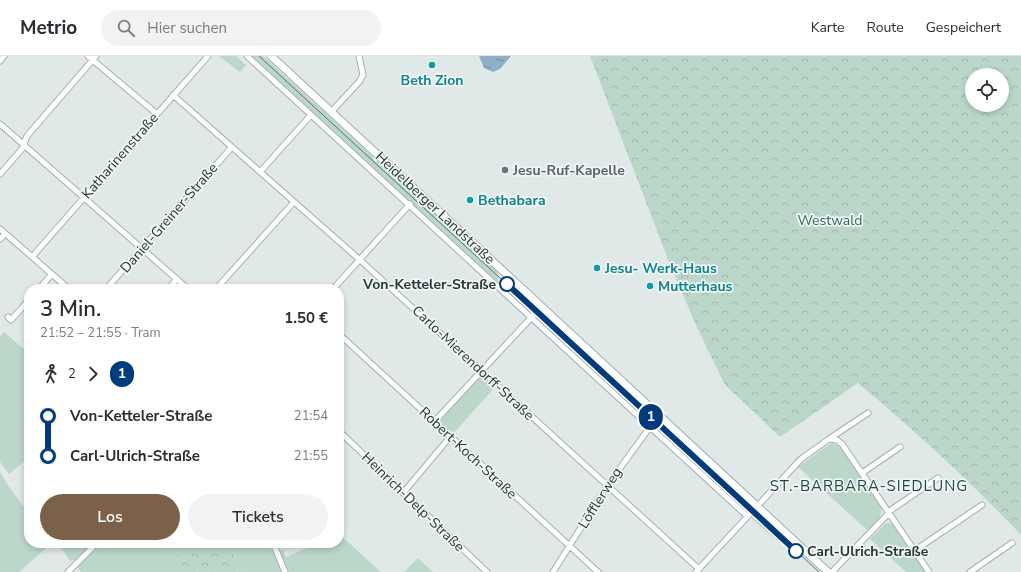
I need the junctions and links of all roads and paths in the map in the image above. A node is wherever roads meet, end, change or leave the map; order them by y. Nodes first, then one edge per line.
1 (4, 56) edge
2 (208, 56) edge
3 (247, 56) edge
4 (271, 56) edge
5 (359, 56) edge
6 (92, 57) edge
7 (0, 61) edge
8 (173, 95) junction
9 (331, 112) junction
10 (156, 114) junction
11 (311, 115) junction
12 (0, 124) edge
13 (24, 145) junction
14 (232, 147) junction
15 (260, 172) junction
16 (0, 174) edge
17 (84, 197) junction
18 (294, 202) junction
19 (410, 204) junction
20 (0, 229) edge
21 (5, 234) junction
22 (0, 239) edge
23 (142, 248) junction
24 (32, 257) junction
25 (360, 260) junction
26 (52, 274) junction
27 (177, 279) junction
28 (43, 284) edge
29 (63, 284) edge
30 (110, 284) edge
31 (172, 284) edge
32 (182, 284) edge
33 (220, 284) edge
34 (338, 284) edge
35 (24, 306) edge
36 (542, 306) junction
37 (8, 317) dead end
38 (532, 317) junction
39 (344, 339) edge
40 (481, 371) junction
41 (868, 413) dead end
42 (434, 422) junction
43 (650, 427) junction
44 (344, 436) edge
45 (450, 437) junction
46 (829, 439) junction
47 (900, 447) dead end
48 (862, 473) junction
49 (938, 478) dead end
50 (607, 486) junction
51 (403, 493) junction
52 (982, 505) dead end
53 (756, 506) junction
54 (888, 512) junction
55 (747, 516) junction
56 (1012, 543) dead end
57 (570, 547) junction
58 (93, 548) edge
59 (275, 548) edge
60 (914, 551) junction
61 (697, 570) edge
62 (68, 572) edge
63 (286, 572) edge
64 (487, 572) edge
65 (553, 572) edge
66 (598, 572) edge
67 (828, 572) edge
68 (832, 572) edge
69 (929, 572) edge
70 (970, 572) edge

1 - 7 street
2 - 8 street, Katharinenstraße
3 - 11 street, Heidelberger Landstraße
4 - 9 street, Heidelberger Landstraße
5 - 9 street
6 - 10 street
6 - 13 street
8 - 10 street, Katharinenstraße
8 - 14 street, Carlo-Mierendorff-Straße
9 - 36 street, Heidelberger Landstraße
10 - 17 street, Katharinenstraße
11 - 15 street
11 - 19 street, Heidelberger Landstraße
12 - 13 street
13 - 16 street
13 - 17 street
14 - 15 street, Carlo-Mierendorff-Straße
14 - 23 street, Daniel-Greiner-Straße
15 - 18 street, Carlo-Mierendorff-Straße
17 - 23 street
17 - 24 street, Katharinenstraße
18 - 25 street, Carlo-Mierendorff-Straße
18 - 33 street
19 - 25 street
19 - 38 street, Heidelberger Landstraße
20 - 21 street
21 - 22 street
21 - 24 street
23 - 27 street
23 - 30 street, Daniel-Greiner-Straße
24 - 26 street
25 - 34 street
25 - 40 street, Carlo-Mierendorff-Straße
26 - 28 street
26 - 29 street
27 - 31 street
27 - 32 street
35 - 37 street
36 - 38 street
36 - 53 street, Heidelberger Landstraße
38 - 40 street
38 - 43 street, Heidelberger Landstraße
39 - 42 street, Robert-Koch-Straße
40 - 42 street
40 - 50 street, Carlo-Mierendorff-Straße
41 - 46 street
42 - 45 street, Robert-Koch-Straße
43 - 50 street, Löfflerweg
43 - 55 street, Heidelberger Landstraße
44 - 51 street, Heinrich-Delp-Straße
45 - 51 street
45 - 57 street, Robert-Koch-Straße
46 - 48 street
46 - 53 street
47 - 48 street
48 - 54 street
49 - 54 street
50 - 57 street, Löfflerweg
50 - 61 street, Carlo-Mierendorff-Straße
51 - 64 street, Heinrich-Delp-Straße
52 - 60 street
53 - 55 street
53 - 67 street, Heidelberger Landstraße
54 - 60 street
54 - 68 street
55 - 61 street
56 - 70 street
57 - 65 street, Löfflerweg
57 - 66 street, Robert-Koch-Straße
58 - 62 street
59 - 63 street
60 - 69 street

